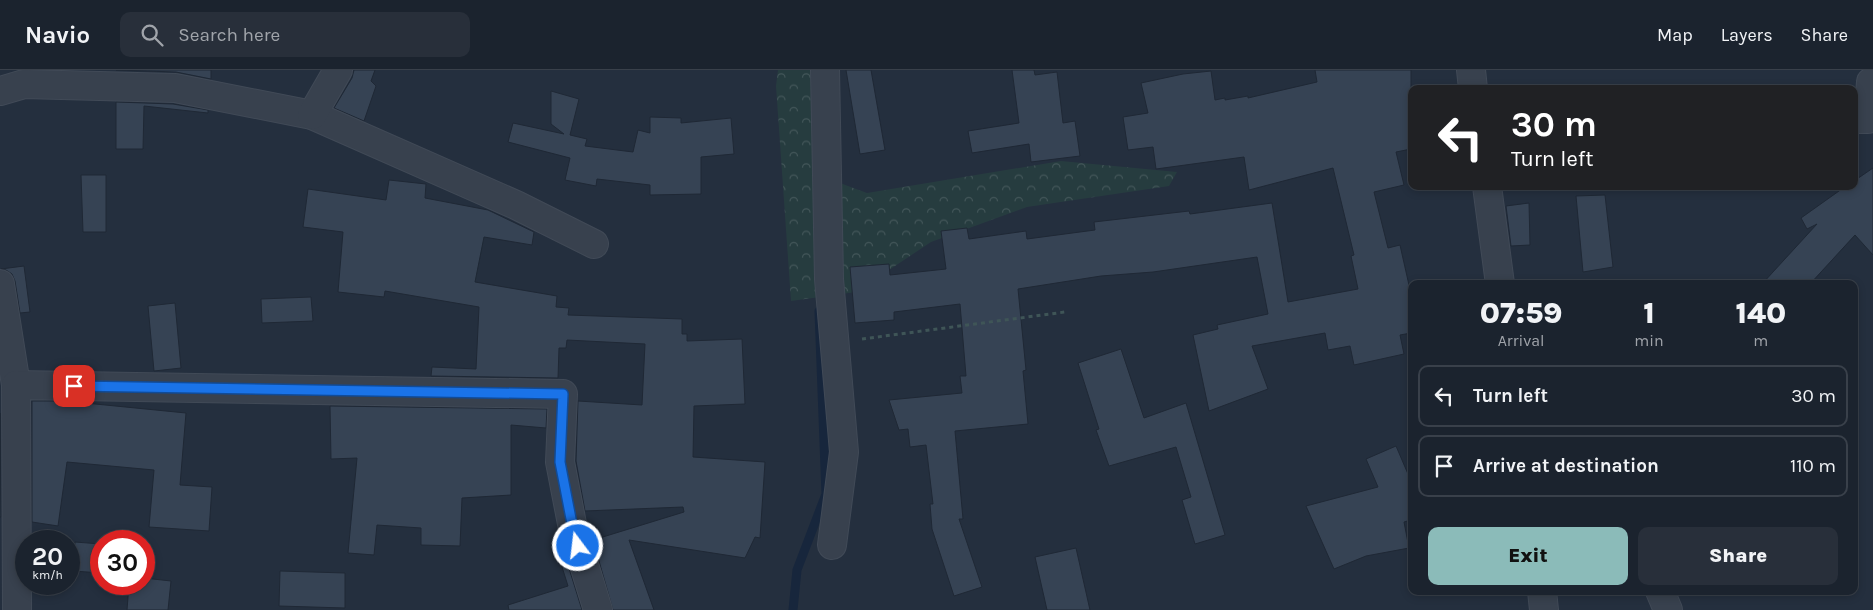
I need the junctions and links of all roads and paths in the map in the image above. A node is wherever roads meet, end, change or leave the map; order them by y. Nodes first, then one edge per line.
1 (338, 70) edge
2 (825, 70) edge
3 (1471, 70) edge
4 (1873, 81) edge
5 (1473, 85) edge
6 (0, 90) edge
7 (312, 115) junction
8 (1858, 119) edge
9 (1487, 190) edge
10 (594, 244) dead end
11 (1499, 280) edge
12 (0, 284) edge
13 (1065, 312) dead end
14 (834, 343) junction
15 (16, 385) junction
16 (832, 545) dead end
17 (1542, 595) edge
18 (1662, 595) edge
19 (17, 610) edge
20 (598, 610) edge
21 (1544, 610) edge
22 (1668, 610) edge

1 - 7 street
2 - 14 street
3 - 5 street
4 - 8 street
6 - 7 street
7 - 10 street
9 - 11 street
12 - 15 street
13 - 14 path
14 - 16 street
15 - 19 street
15 - 20 street
17 - 21 street
18 - 22 street

